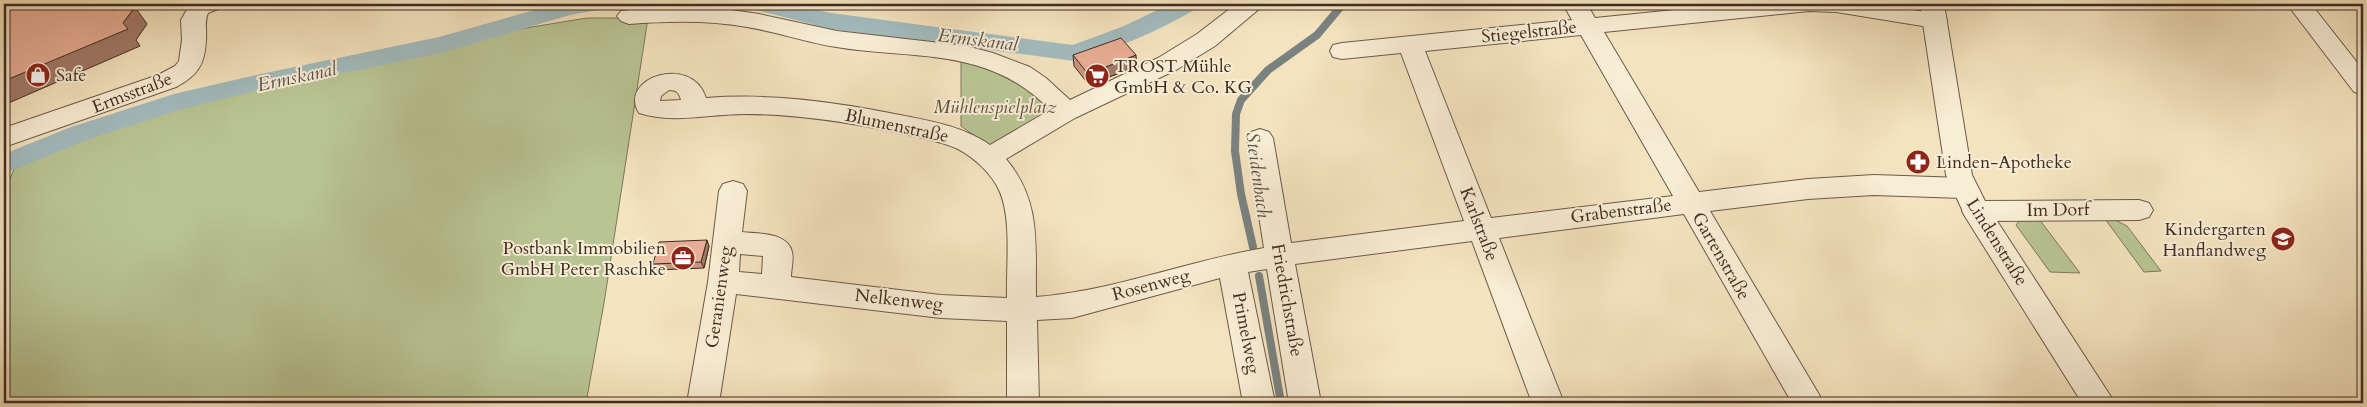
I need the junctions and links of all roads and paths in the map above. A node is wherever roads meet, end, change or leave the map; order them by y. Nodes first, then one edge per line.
1 (210, 4) edge
2 (1251, 4) edge
3 (1806, 4) edge
4 (1812, 4) edge
5 (2299, 4) edge
6 (1933, 12) edge
7 (1581, 14) edge
8 (629, 16) dead end
9 (1410, 44) junction
10 (1342, 51) dead end
11 (2363, 86) edge
12 (695, 108) dead end
13 (1066, 112) junction
14 (4, 138) edge
15 (1260, 138) dead end
16 (989, 157) junction
17 (733, 191) dead end
18 (1970, 200) junction
19 (1690, 203) junction
20 (2140, 210) dead end
21 (1481, 229) junction
22 (727, 242) junction
23 (1279, 254) junction
24 (1232, 264) junction
25 (723, 282) junction
26 (776, 285) junction
27 (1023, 308) junction
28 (703, 403) edge
29 (1023, 403) edge
30 (1259, 403) edge
31 (1305, 403) edge
32 (1548, 403) edge
33 (1808, 403) edge
34 (2099, 403) edge

1 - 14 street, Ermsstraße
2 - 13 street
3 - 7 street, Stiegelstraße
4 - 6 street
5 - 11 street
6 - 18 street, Lindenstraße
7 - 9 street, Stiegelstraße
7 - 19 street, Gartenstraße
8 - 13 street
9 - 10 street, Stiegelstraße
9 - 21 street, Karlstraße
12 - 16 street, Blumenstraße
13 - 16 street
15 - 23 street, Friedrichstraße
16 - 27 street, Blumenstraße
17 - 22 street, Geranienweg
18 - 19 street, Grabenstraße
18 - 20 street, Im Dorf
18 - 34 street, Lindenstraße
19 - 21 street, Grabenstraße
19 - 33 street, Gartenstraße
21 - 23 street, Grabenstraße
21 - 32 street, Karlstraße
22 - 25 street, Geranienweg
22 - 26 street
23 - 24 street, Rosenweg
23 - 31 street, Friedrichstraße
24 - 27 street, Rosenweg
24 - 30 street, Primelweg
25 - 26 street, Nelkenweg
25 - 28 street, Geranienweg
26 - 27 street, Nelkenweg
27 - 29 street, Blumenstraße

